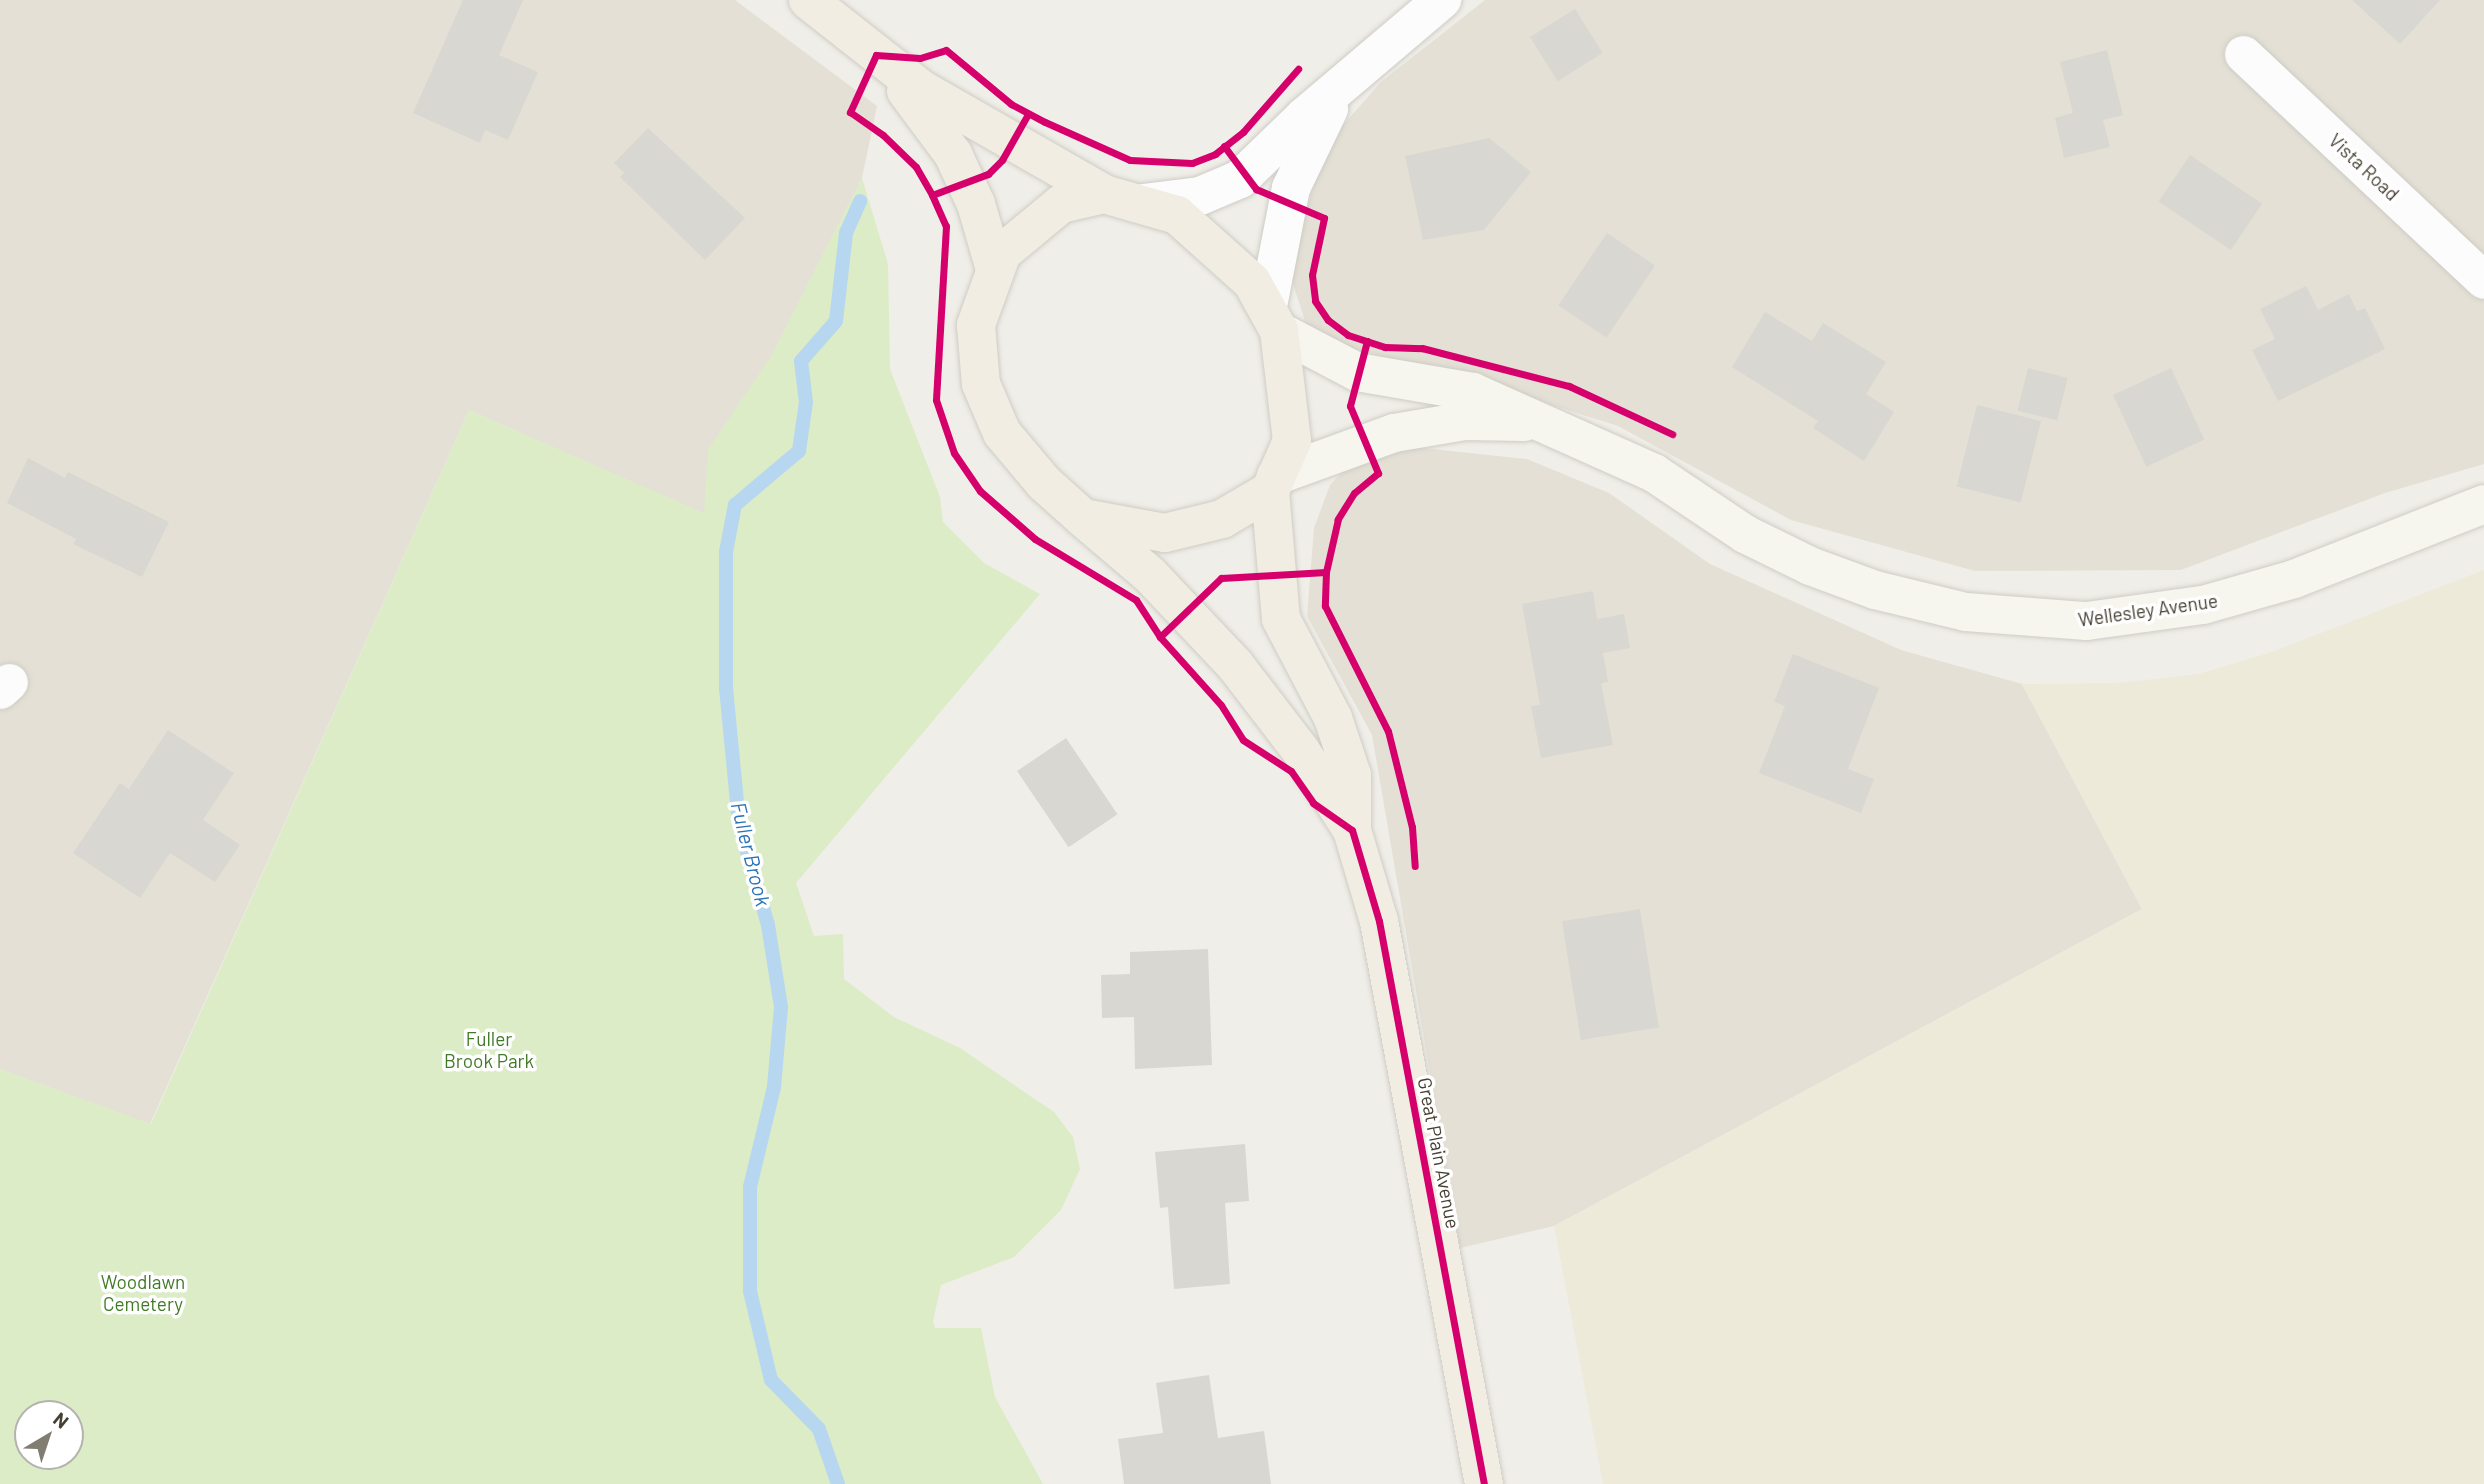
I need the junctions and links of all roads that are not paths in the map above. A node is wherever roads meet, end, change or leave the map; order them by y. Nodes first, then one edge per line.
1 (808, 0) edge
2 (1442, 0) edge
3 (2243, 54) dead end
4 (876, 55) junction
5 (1346, 84) junction
6 (1104, 194) junction
7 (1143, 202) junction
8 (993, 265) junction
9 (2484, 280) edge
10 (1274, 318) junction
11 (1546, 423) junction
12 (1273, 484) junction
13 (2484, 504) edge
14 (1083, 517) junction
15 (1352, 830) junction
16 (1484, 1484) edge

1 - 4 main road
2 - 5 street
3 - 9 street, Vista Road
4 - 6 main road
4 - 8 main road
5 - 7 street
5 - 10 street
6 - 7 main road
6 - 8 main road
7 - 10 main road
8 - 14 main road, Great Plain Avenue
10 - 11 main road, Wellesley Avenue
10 - 12 main road
11 - 12 main road, Wellesley Avenue
11 - 13 main road, Wellesley Avenue
12 - 14 main road
12 - 15 main road, Great Plain Avenue
14 - 15 main road, Great Plain Avenue
15 - 16 main road, Great Plain Avenue

